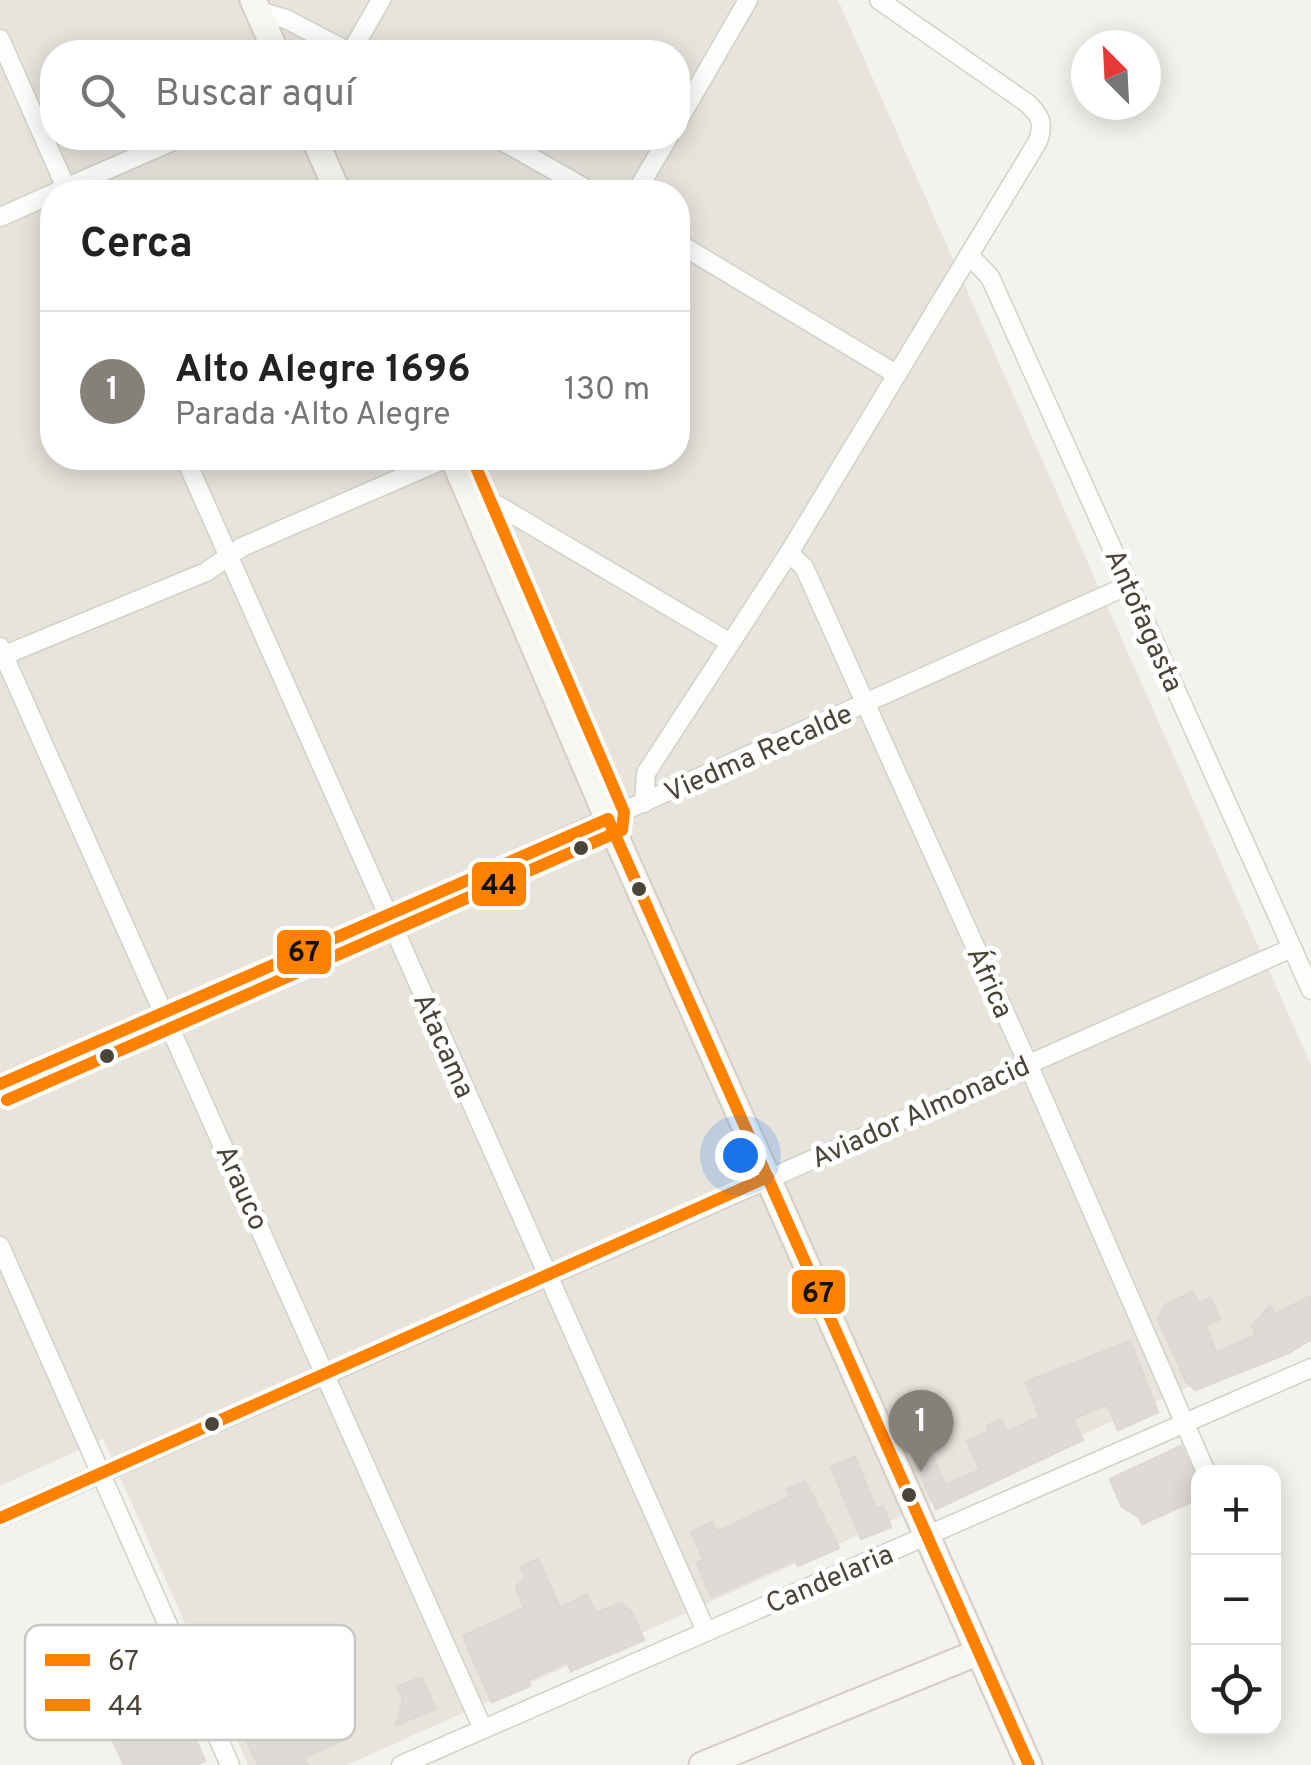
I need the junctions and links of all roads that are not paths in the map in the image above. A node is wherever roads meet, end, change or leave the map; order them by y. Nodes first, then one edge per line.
1 (381, 0) edge
2 (748, 0) edge
3 (880, 0) edge
4 (255, 6) edge
5 (0, 39) edge
6 (271, 40) edge
7 (327, 40) edge
8 (357, 40) edge
9 (690, 99) edge
10 (40, 141) edge
11 (44, 150) edge
12 (153, 150) edge
13 (319, 150) edge
14 (517, 150) edge
15 (661, 150) edge
16 (55, 180) edge
17 (87, 180) edge
18 (333, 180) edge
19 (571, 180) edge
20 (643, 180) edge
21 (40, 200) edge
22 (0, 217) edge
23 (690, 250) edge
24 (970, 256) junction
25 (896, 374) junction
26 (190, 470) edge
27 (435, 470) edge
28 (461, 470) edge
29 (471, 495) junction
30 (789, 553) junction
31 (228, 557) junction
32 (1128, 584) junction
33 (729, 642) junction
34 (1, 653) edge
35 (867, 704) junction
36 (644, 803) junction
37 (608, 818) junction
38 (387, 917) junction
39 (1292, 948) junction
40 (1311, 990) edge
41 (166, 1013) junction
42 (1028, 1064) junction
43 (0, 1084) edge
44 (768, 1177) junction
45 (0, 1246) edge
46 (548, 1276) junction
47 (1311, 1368) edge
48 (326, 1375) junction
49 (1185, 1422) junction
50 (1203, 1465) edge
51 (102, 1474) junction
52 (0, 1518) edge
53 (927, 1536) junction
54 (168, 1625) edge
55 (706, 1632) junction
56 (979, 1652) junction
57 (483, 1729) junction
58 (219, 1740) edge
59 (230, 1765) edge
60 (402, 1765) edge
61 (702, 1765) edge
62 (1029, 1765) edge

1 - 8 street
2 - 9 street
3 - 24 street
4 - 6 main road
4 - 7 street
5 - 10 street
11 - 16 street
12 - 17 street
13 - 18 main road
14 - 19 street
15 - 20 street
21 - 22 street
23 - 25 street
24 - 25 street
24 - 32 street, Antofagasta
25 - 30 street
26 - 31 street, Atacama
27 - 31 street
28 - 29 main road
29 - 33 street
29 - 37 main road
30 - 33 street
30 - 35 street, África
31 - 34 street
31 - 38 street, Atacama
32 - 35 street, Viedma Recalde
32 - 39 street, Antofagasta
33 - 36 street
34 - 41 street, Arauco
35 - 36 street, Viedma Recalde
35 - 42 street, África
36 - 37 street, Viedma Recalde
37 - 38 street, Viedma Recalde
37 - 44 main road
38 - 41 street, Viedma Recalde
38 - 46 street, Atacama
39 - 40 street, Antofagasta
39 - 42 street, Aviador Almonacid
41 - 43 street, Viedma Recalde
41 - 48 street, Arauco
42 - 44 street, Aviador Almonacid
42 - 49 street, África
44 - 46 street, Aviador Almonacid
44 - 53 main road
45 - 51 street
46 - 48 street, Aviador Almonacid
46 - 55 street, Atacama
47 - 49 street, Candelaria
48 - 51 street, Aviador Almonacid
48 - 57 street, Arauco
49 - 50 street, África
49 - 53 street, Candelaria
51 - 52 street, Aviador Almonacid
51 - 54 street
53 - 55 street, Candelaria
53 - 56 main road
55 - 57 street, Candelaria
56 - 61 main road
56 - 62 main road
57 - 60 street, Candelaria
58 - 59 street

